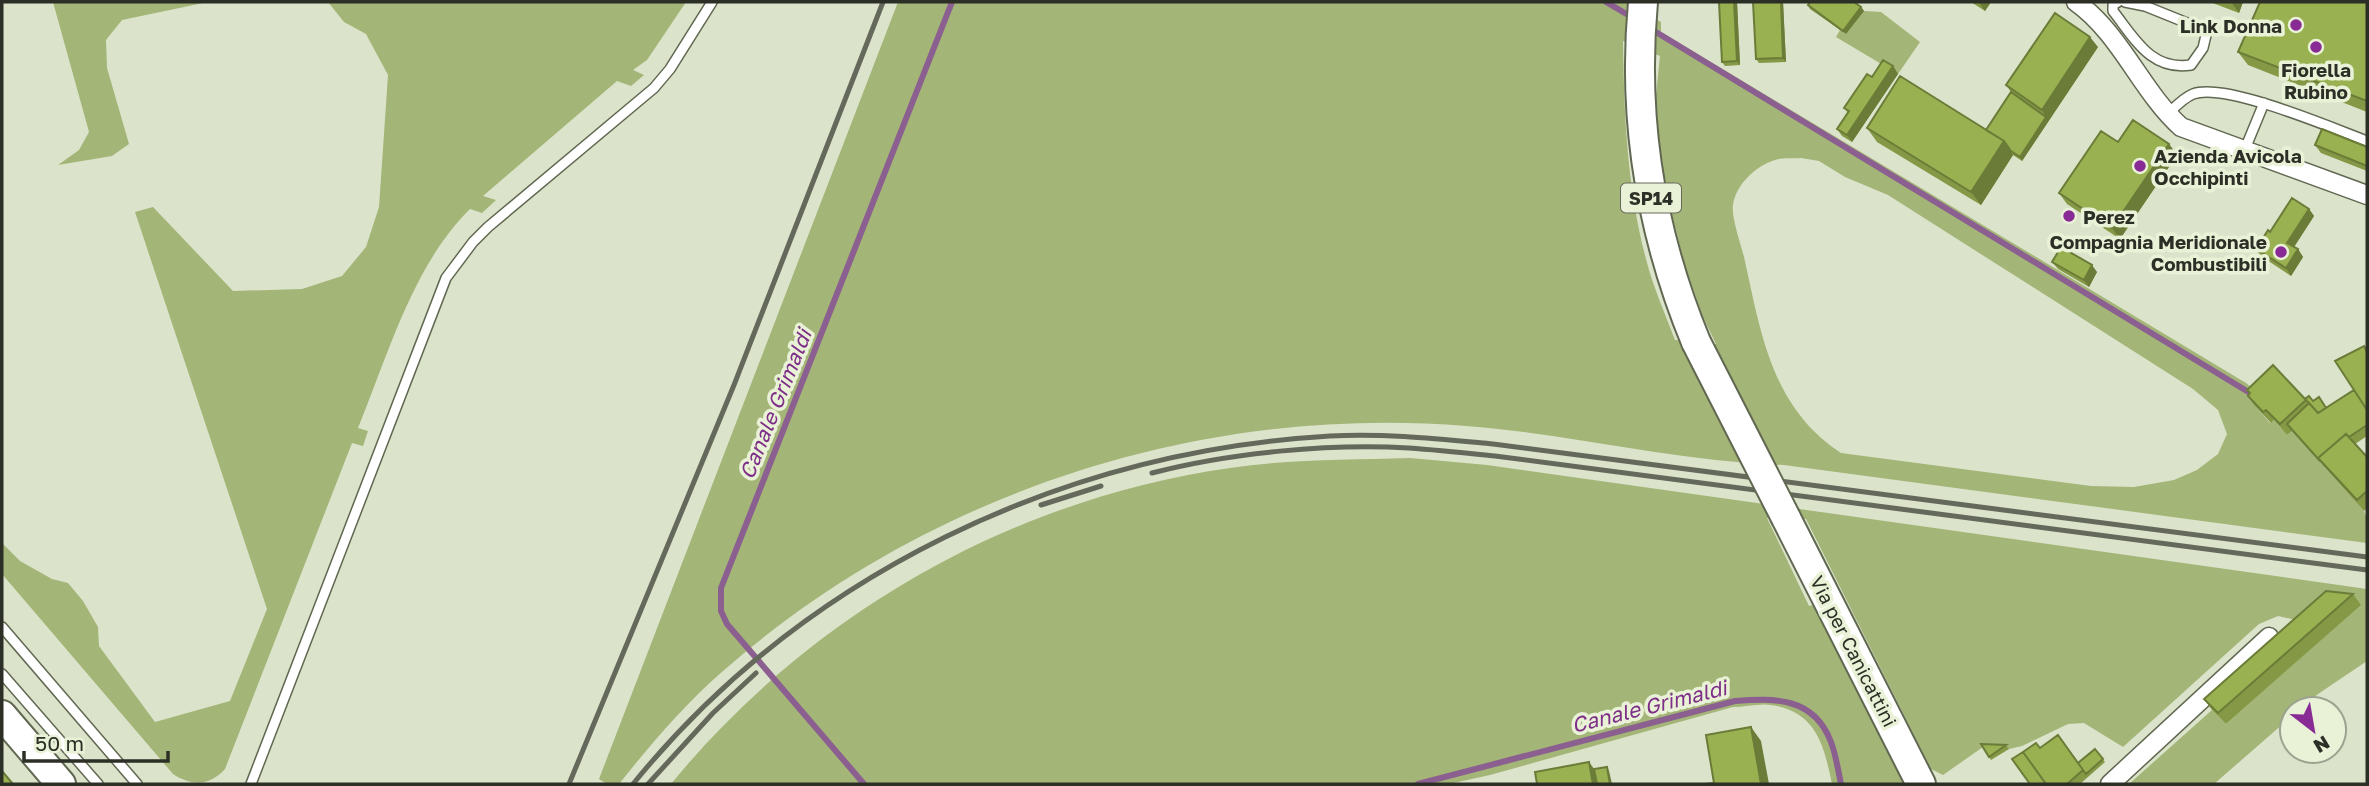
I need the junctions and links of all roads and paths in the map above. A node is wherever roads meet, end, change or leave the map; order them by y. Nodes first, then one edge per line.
1 (712, 2) edge
2 (2076, 2) edge
3 (2118, 2) edge
4 (2125, 2) edge
5 (1642, 7) edge
6 (2141, 60) junction
7 (2264, 103) junction
8 (2168, 115) junction
9 (2367, 141) edge
10 (2245, 149) junction
11 (2367, 195) edge
12 (2, 627) edge
13 (2269, 637) edge
14 (2, 674) edge
15 (2, 715) edge
16 (2, 744) edge
17 (37, 784) edge
18 (61, 784) edge
19 (98, 784) edge
20 (136, 784) edge
21 (251, 784) edge
22 (1922, 784) edge
23 (2110, 784) edge

1 - 21 lane
2 - 6 street
3 - 6 lane
4 - 6 lane
5 - 22 main road, Via per Canicattini / SP14, bridge
6 - 8 street
7 - 8 lane
7 - 9 lane
7 - 10 lane
8 - 10 street
10 - 11 street
12 - 20 lane
13 - 23 street
14 - 19 lane
15 - 18 main road
16 - 17 main road

